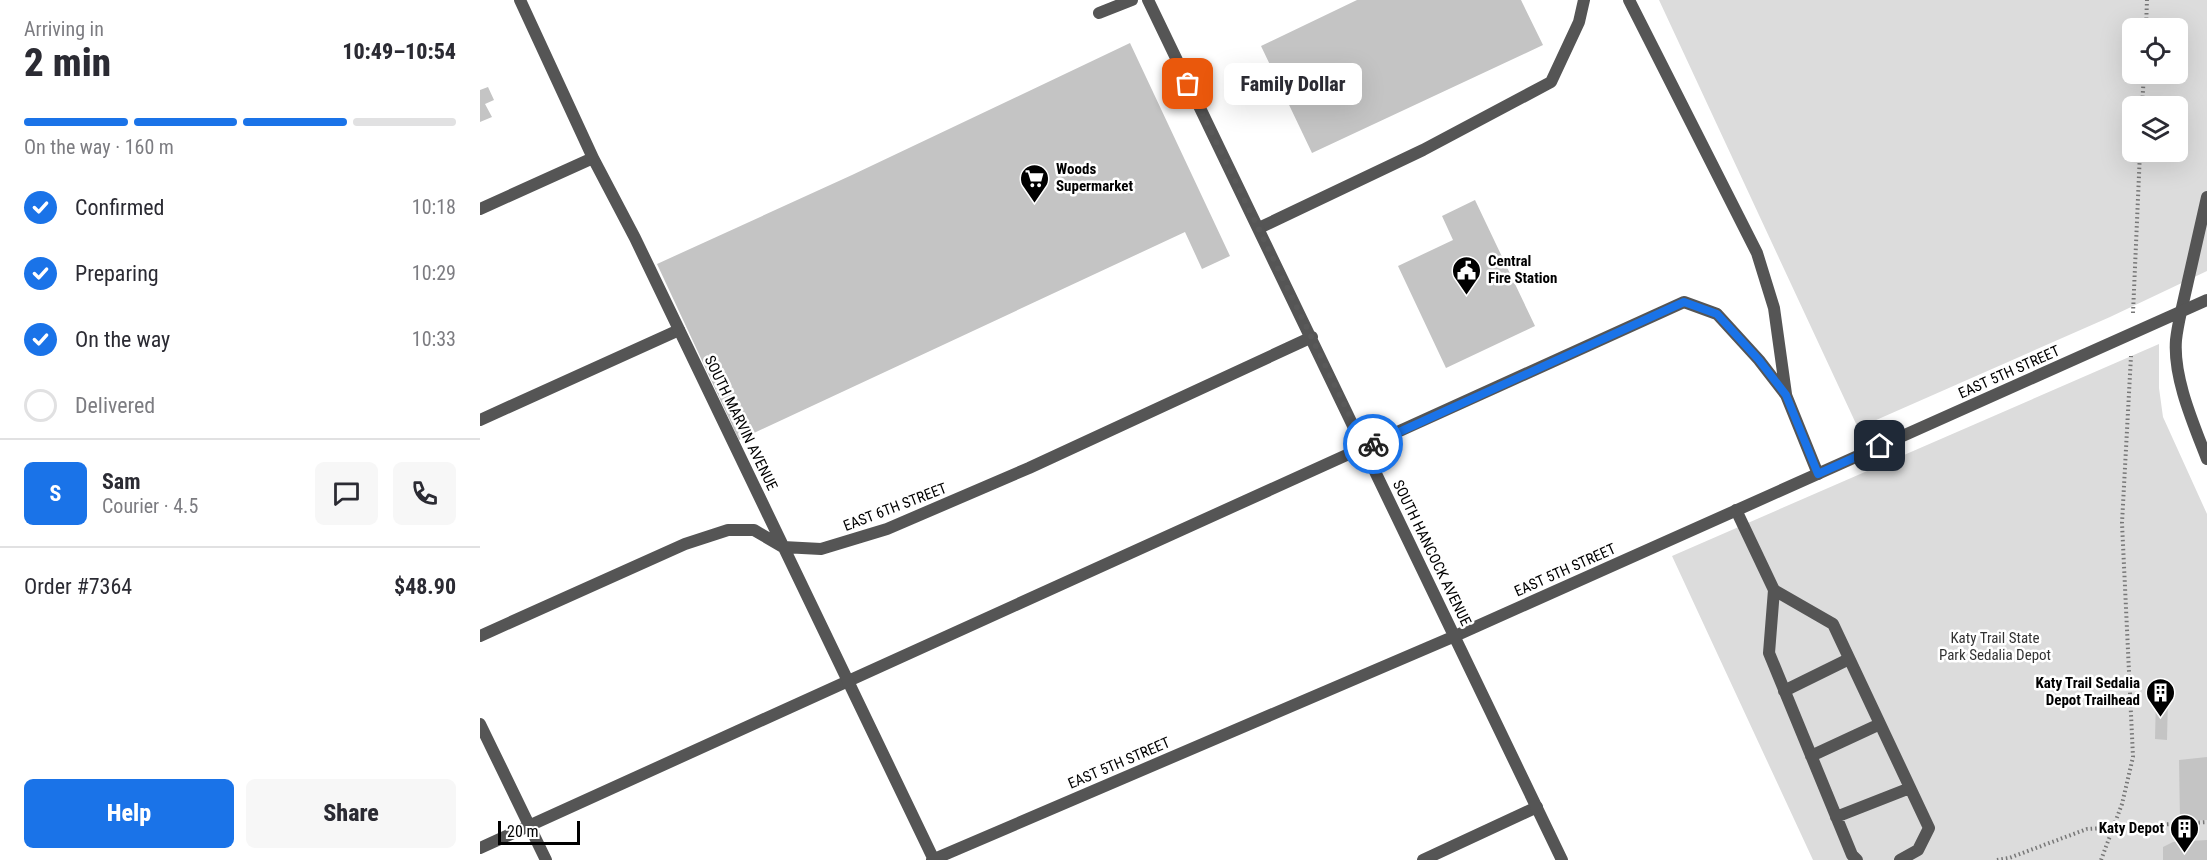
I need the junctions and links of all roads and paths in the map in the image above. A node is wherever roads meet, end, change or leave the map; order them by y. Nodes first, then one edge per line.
1 (520, 0) edge
2 (1132, 0) edge
3 (1148, 0) edge
4 (1584, 0) edge
5 (1629, 0) edge
6 (2147, 0) edge
7 (1099, 13) dead end
8 (2146, 18) edge
9 (593, 158) junction
10 (2140, 162) edge
11 (2207, 197) edge
12 (480, 209) edge
13 (1258, 228) junction
14 (2207, 300) edge
15 (2181, 312) junction
16 (2133, 319) dead end
17 (679, 330) junction
18 (1312, 338) junction
19 (2130, 363) dead end
20 (1786, 395) junction
21 (480, 420) edge
22 (1365, 447) junction
23 (2207, 459) edge
24 (1818, 474) junction
25 (1736, 510) junction
26 (783, 547) junction
27 (1774, 590) junction
28 (480, 636) edge
29 (1455, 636) junction
30 (1849, 659) junction
31 (848, 682) junction
32 (1784, 691) junction
33 (480, 724) edge
34 (1880, 724) junction
35 (1811, 756) junction
36 (1910, 788) junction
37 (1537, 807) junction
38 (1836, 817) junction
39 (2207, 822) edge
40 (530, 825) junction
41 (2113, 826) junction
42 (480, 848) edge
43 (546, 860) edge
44 (933, 860) edge
45 (1423, 860) edge
46 (1562, 860) edge
47 (1857, 860) edge
48 (1900, 860) edge
49 (1997, 860) edge
50 (2101, 860) edge

1 - 9 street, SOUTH MARVIN AVENUE
2 - 7 street
3 - 13 street, SOUTH HANCOCK AVENUE
4 - 13 street
5 - 20 street
6 - 8 path
9 - 12 street
9 - 17 street, SOUTH MARVIN AVENUE
10 - 16 path
11 - 15 street
13 - 18 street, SOUTH HANCOCK AVENUE
14 - 15 street, EAST 5TH STREET
15 - 23 street
15 - 24 street, EAST 5TH STREET
17 - 21 street
17 - 26 street, SOUTH MARVIN AVENUE
18 - 22 street, SOUTH HANCOCK AVENUE
18 - 26 street, EAST 6TH STREET
19 - 41 path
20 - 22 street
20 - 24 street
22 - 29 street, SOUTH HANCOCK AVENUE
22 - 31 street
24 - 25 street, EAST 5TH STREET
25 - 27 street
25 - 29 street, EAST 5TH STREET
26 - 28 street, EAST 6TH STREET
26 - 31 street, SOUTH MARVIN AVENUE
27 - 30 street
27 - 32 street
29 - 37 street, SOUTH HANCOCK AVENUE
29 - 44 street, EAST 5TH STREET
30 - 32 street
30 - 34 street
31 - 40 street
31 - 44 street, SOUTH MARVIN AVENUE
32 - 35 street
33 - 40 street
34 - 35 street
34 - 36 street
35 - 38 street
36 - 38 street
36 - 48 street
37 - 45 street
37 - 46 street, SOUTH HANCOCK AVENUE
38 - 47 street
39 - 41 path
40 - 42 street
40 - 43 street
41 - 49 path
41 - 50 path

